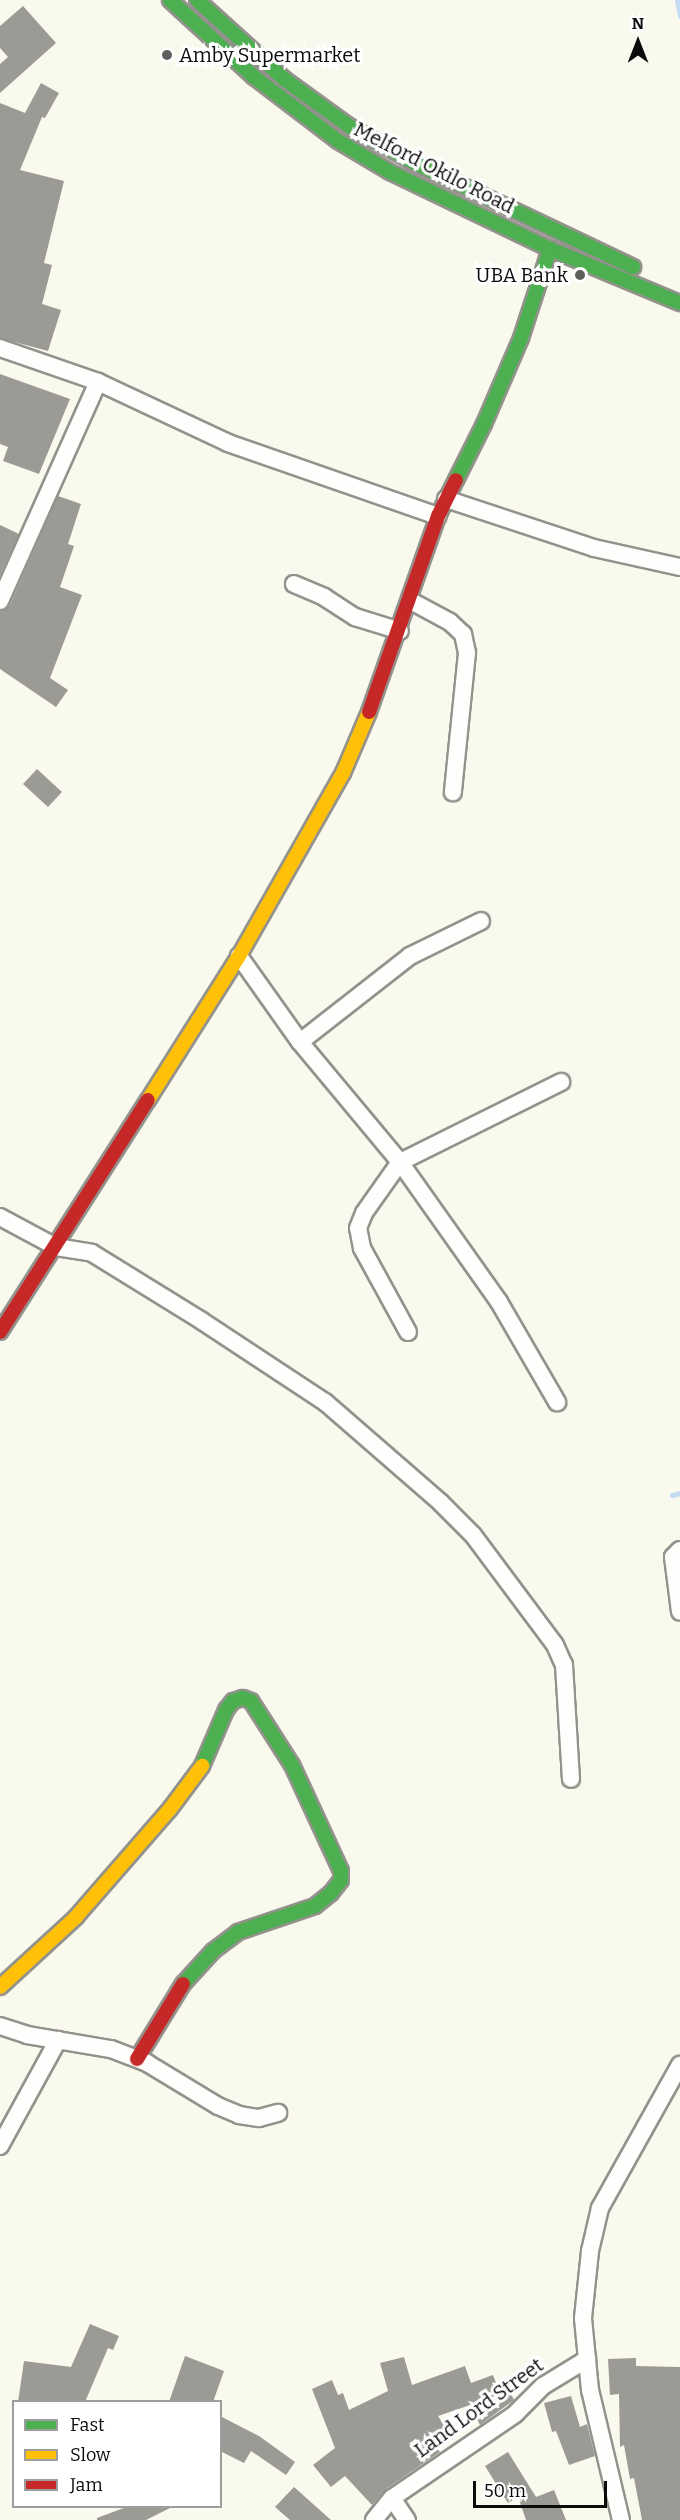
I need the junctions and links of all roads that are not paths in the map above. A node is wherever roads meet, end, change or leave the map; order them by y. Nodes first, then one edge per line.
1 (170, 0) edge
2 (196, 0) edge
3 (550, 249) junction
4 (650, 274) dead end
5 (680, 303) edge
6 (0, 348) edge
7 (98, 382) junction
8 (446, 499) junction
9 (438, 516) junction
10 (680, 567) edge
11 (294, 584) dead end
12 (411, 600) junction
13 (0, 601) edge
14 (400, 632) junction
15 (453, 792) dead end
16 (481, 921) dead end
17 (239, 956) junction
18 (300, 1042) junction
19 (561, 1082) dead end
20 (400, 1162) junction
21 (0, 1217) edge
22 (56, 1247) junction
23 (0, 1332) edge
24 (408, 1332) dead end
25 (557, 1402) dead end
26 (680, 1550) edge
27 (680, 1612) edge
28 (571, 1779) dead end
29 (0, 1987) edge
30 (0, 2026) edge
31 (58, 2040) junction
32 (137, 2059) junction
33 (680, 2065) edge
34 (278, 2113) dead end
35 (0, 2146) edge
36 (587, 2359) junction
37 (392, 2498) junction
38 (374, 2520) edge
39 (407, 2520) edge
40 (621, 2520) edge

1 - 3 street, Melford Okilo Road
2 - 4 street, Melford Okilo Road
3 - 5 street, Melford Okilo Road
3 - 8 street
6 - 7 street
7 - 9 street
7 - 13 street
8 - 9 street
8 - 10 street
9 - 12 street
11 - 14 street
12 - 14 street
12 - 15 street
14 - 17 street
16 - 18 street
17 - 18 street
17 - 22 street
18 - 20 street
19 - 20 street
20 - 24 street
20 - 25 street
21 - 22 street
22 - 23 street
22 - 28 street
26 - 27 street
29 - 32 street
30 - 31 street
31 - 32 street
31 - 35 street
32 - 34 street
33 - 36 street
36 - 37 street, Land Lord Street
36 - 40 street
37 - 38 street, Land Lord Street
37 - 39 street

